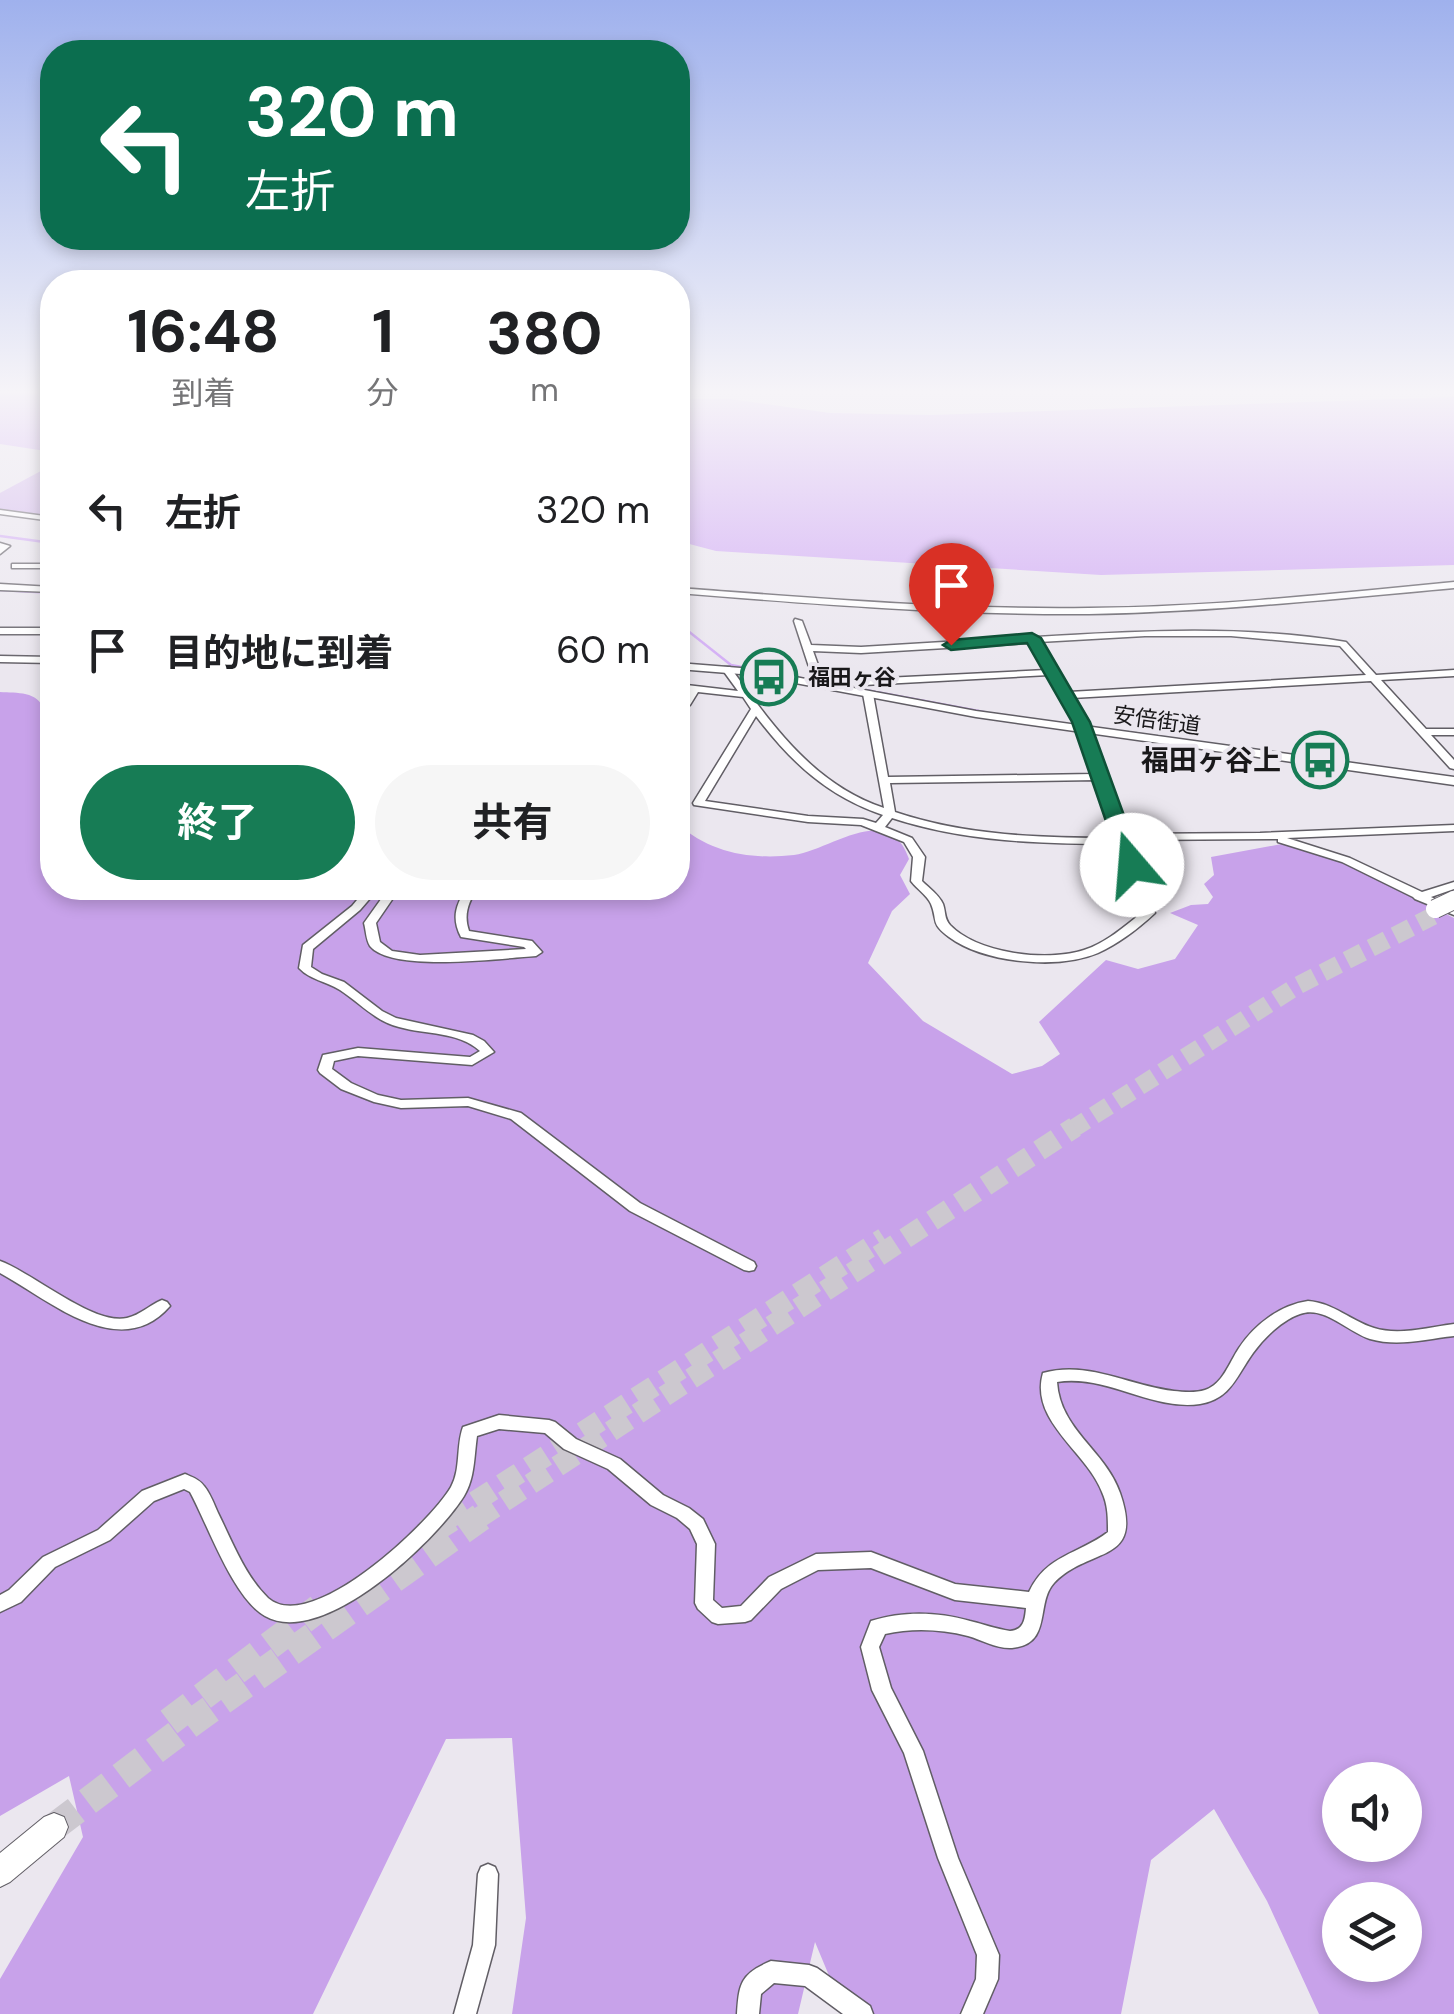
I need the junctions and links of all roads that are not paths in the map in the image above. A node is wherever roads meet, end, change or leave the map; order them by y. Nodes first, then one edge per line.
1 (0, 512) edge
2 (40, 518) edge
3 (14, 566) dead end
4 (40, 566) edge
5 (1454, 585) edge
6 (0, 587) edge
7 (40, 589) edge
8 (690, 592) edge
9 (798, 621) dead end
10 (0, 631) edge
11 (40, 631) edge
12 (1032, 638) junction
13 (807, 648) junction
14 (0, 659) edge
15 (40, 660) edge
16 (690, 667) edge
17 (727, 670) junction
18 (1052, 672) junction
19 (1454, 673) edge
20 (1374, 679) junction
21 (814, 684) junction
22 (834, 687) junction
23 (690, 690) edge
24 (694, 691) junction
25 (868, 694) junction
26 (746, 695) junction
27 (1066, 695) junction
28 (690, 698) edge
29 (758, 707) junction
30 (1081, 730) junction
31 (1424, 732) junction
32 (1454, 732) edge
33 (1454, 766) edge
34 (1100, 777) junction
35 (884, 780) junction
36 (1454, 782) edge
37 (890, 812) junction
38 (878, 828) junction
39 (1454, 828) edge
40 (1260, 836) junction
41 (1124, 839) junction
42 (1454, 886) edge
43 (362, 900) edge
44 (386, 900) edge
45 (465, 900) edge
46 (1440, 908) edge
47 (0, 1266) edge
48 (749, 1266) dead end
49 (162, 1306) dead end
50 (1454, 1330) edge
51 (1035, 1602) junction
52 (0, 1604) edge
53 (0, 1857) edge
54 (0, 1872) edge
55 (488, 1874) dead end
56 (465, 2014) edge
57 (748, 2014) edge
58 (862, 2014) edge
59 (972, 2014) edge

1 - 2 street
3 - 4 street
5 - 8 street
6 - 7 street
9 - 13 street
10 - 11 street
12 - 13 street
12 - 18 street
12 - 20 street
13 - 21 street
14 - 15 main road
16 - 17 main road, 安倍街道
17 - 21 main road, 安倍街道
17 - 26 street
18 - 22 street
18 - 27 street
19 - 20 street
20 - 27 street
20 - 31 street
21 - 22 main road, 安倍街道
22 - 25 main road, 安倍街道
23 - 24 street
24 - 26 street
24 - 28 street
25 - 30 main road, 安倍街道
25 - 35 street
26 - 29 street
27 - 30 street
29 - 37 street
29 - 38 street
30 - 34 street
30 - 36 main road, 安倍街道
31 - 32 street
31 - 33 street
34 - 35 street
34 - 41 street
35 - 37 street
37 - 38 street
37 - 41 street
38 - 41 street
39 - 40 street
40 - 41 street
40 - 46 street
42 - 46 street
43 - 48 street
44 - 45 street
47 - 49 street
50 - 51 street
51 - 52 street
51 - 59 street
53 - 54 highway
55 - 56 street
57 - 58 street

